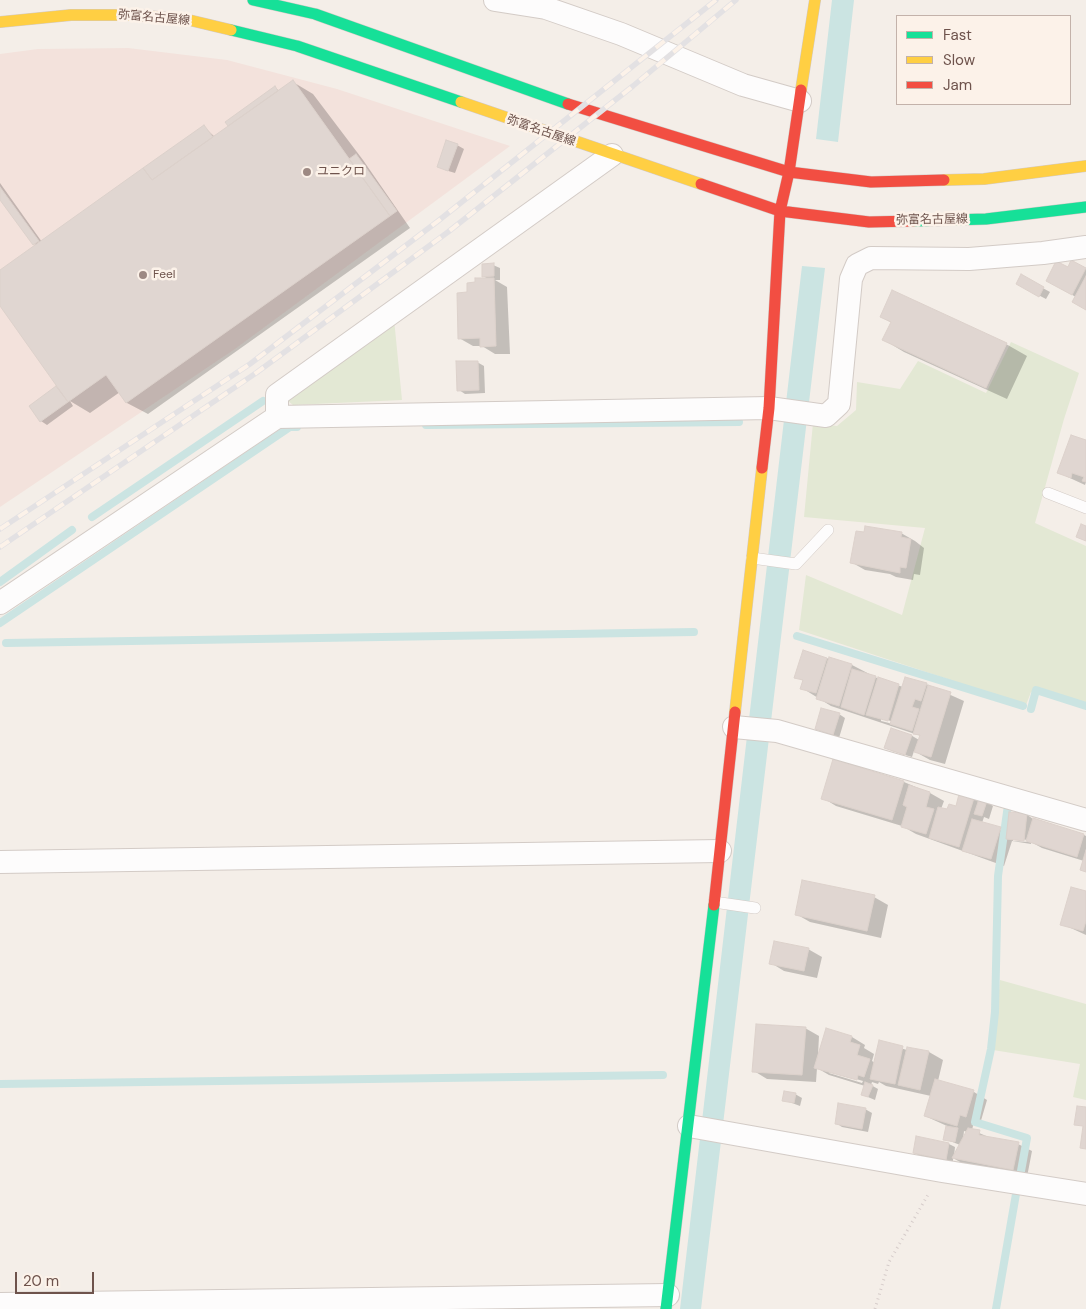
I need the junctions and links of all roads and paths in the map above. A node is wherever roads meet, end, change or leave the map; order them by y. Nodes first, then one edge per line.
1 (253, 0) edge
2 (495, 0) edge
3 (815, 0) edge
4 (0, 22) edge
5 (800, 100) junction
6 (612, 155) junction
7 (1086, 166) edge
8 (789, 172) junction
9 (1086, 207) edge
10 (780, 212) junction
11 (1086, 247) edge
12 (774, 409) junction
13 (277, 417) junction
14 (1048, 493) dead end
15 (1086, 508) edge
16 (828, 530) dead end
17 (757, 559) junction
18 (0, 603) edge
19 (739, 728) junction
20 (1086, 820) edge
21 (720, 851) junction
22 (0, 862) edge
23 (719, 903) junction
24 (755, 908) dead end
25 (693, 1127) junction
26 (942, 1171) junction
27 (1086, 1194) edge
28 (667, 1302) edge
29 (0, 1304) edge
30 (875, 1309) edge

1 - 8 main road
2 - 5 street
3 - 5 main road
4 - 6 main road, 弥富名古屋線
5 - 8 main road
6 - 10 main road, 弥富名古屋線
6 - 13 street
7 - 8 main road
8 - 10 main road
9 - 10 main road, 弥富名古屋線
10 - 12 main road
11 - 12 street
12 - 13 street
12 - 17 main road
13 - 18 street
14 - 15 lane
16 - 17 lane
17 - 19 main road
19 - 20 street
19 - 21 main road
21 - 22 street
21 - 23 main road
23 - 24 lane
23 - 25 main road
25 - 26 street
25 - 28 main road
26 - 27 street
26 - 30 path
28 - 29 street

